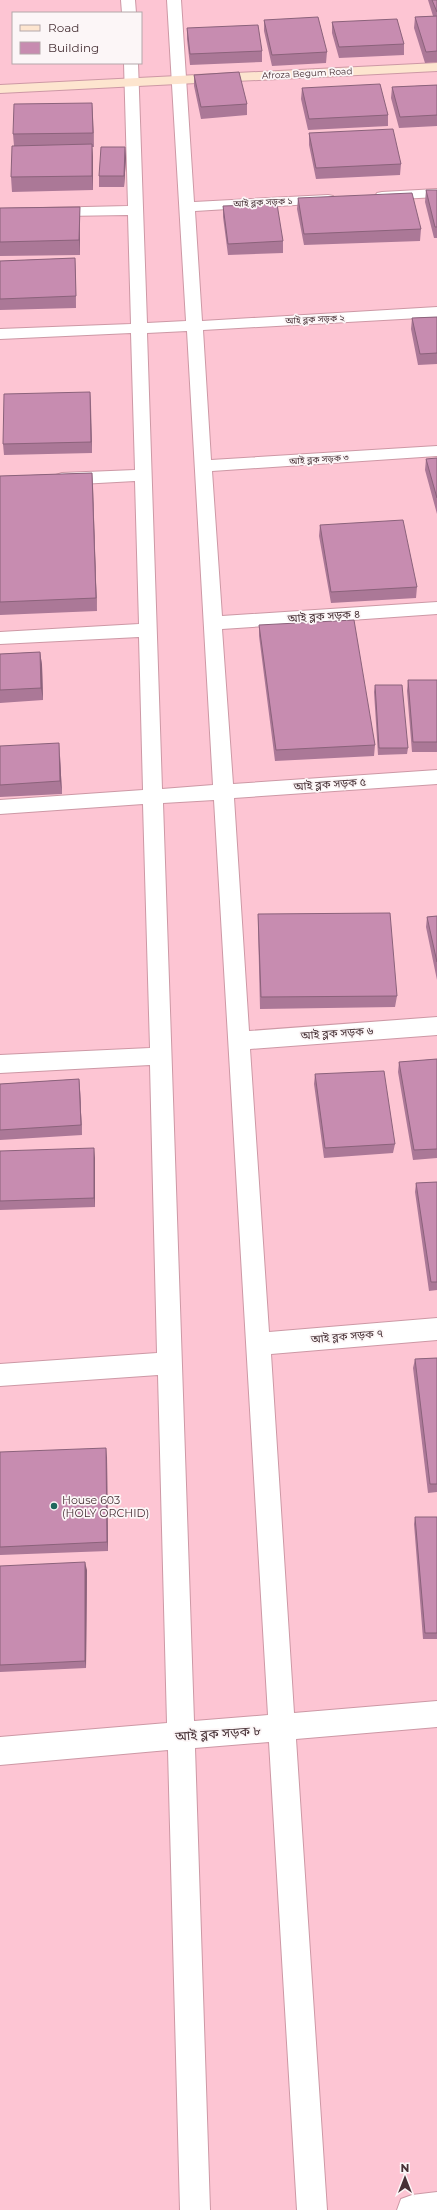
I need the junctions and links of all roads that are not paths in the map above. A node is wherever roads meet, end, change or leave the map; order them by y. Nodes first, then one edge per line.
1 (128, 0) edge
2 (174, 0) edge
3 (129, 12) edge
4 (437, 67) edge
5 (178, 79) junction
6 (131, 80) edge
7 (0, 89) edge
8 (0, 100) edge
9 (437, 193) edge
10 (366, 197) edge
11 (343, 198) edge
12 (186, 206) junction
13 (135, 210) junction
14 (0, 213) edge
15 (437, 312) edge
16 (193, 326) junction
17 (138, 328) junction
18 (0, 334) edge
19 (437, 451) edge
20 (202, 466) junction
21 (143, 475) junction
22 (48, 479) edge
23 (437, 608) edge
24 (212, 623) junction
25 (148, 630) junction
26 (0, 638) edge
27 (437, 777) edge
28 (222, 792) junction
29 (153, 796) junction
30 (0, 807) edge
31 (437, 1026) edge
32 (238, 1041) junction
33 (160, 1056) junction
34 (0, 1064) edge
35 (437, 1329) edge
36 (257, 1344) junction
37 (169, 1363) junction
38 (0, 1375) edge
39 (437, 1714) edge
40 (281, 1729) junction
41 (181, 1735) junction
42 (0, 1751) edge
43 (437, 2208) edge
44 (195, 2210) edge
45 (312, 2210) edge
46 (412, 2210) edge

1 - 3 street
2 - 5 street
4 - 5 street, Afroza Begum Road
5 - 6 street, Afroza Begum Road
5 - 12 street
6 - 7 street
6 - 8 street
6 - 13 street
9 - 10 street
11 - 12 street, আই ব্লক সড়ক ১
12 - 16 street
13 - 14 street
13 - 17 street
15 - 16 street, আই ব্লক সড়ক ২
16 - 17 street, আই ব্লক সড়ক ২
16 - 20 street
17 - 18 street, আই ব্লক সড়ক ২
17 - 21 street
19 - 20 street, আই ব্লক সড়ক ৩
20 - 24 street
21 - 22 street
21 - 25 street
23 - 24 street, আই ব্লক সড়ক ৪
24 - 28 street
25 - 26 street
25 - 29 street
27 - 28 street, আই ব্লক সড়ক ৫
28 - 29 street, আই ব্লক সড়ক ৫
28 - 32 street
29 - 30 street, আই ব্লক সড়ক ৫
29 - 33 street
31 - 32 street, আই ব্লক সড়ক ৬
32 - 36 street
33 - 34 street
33 - 37 street
35 - 36 street, আই ব্লক সড়ক ৭
36 - 40 street
37 - 38 street
37 - 41 street
39 - 40 street, আই ব্লক সড়ক ৮
40 - 41 street, আই ব্লক সড়ক ৮
40 - 45 street
41 - 42 street, আই ব্লক সড়ক ৮
41 - 44 street
43 - 46 street

